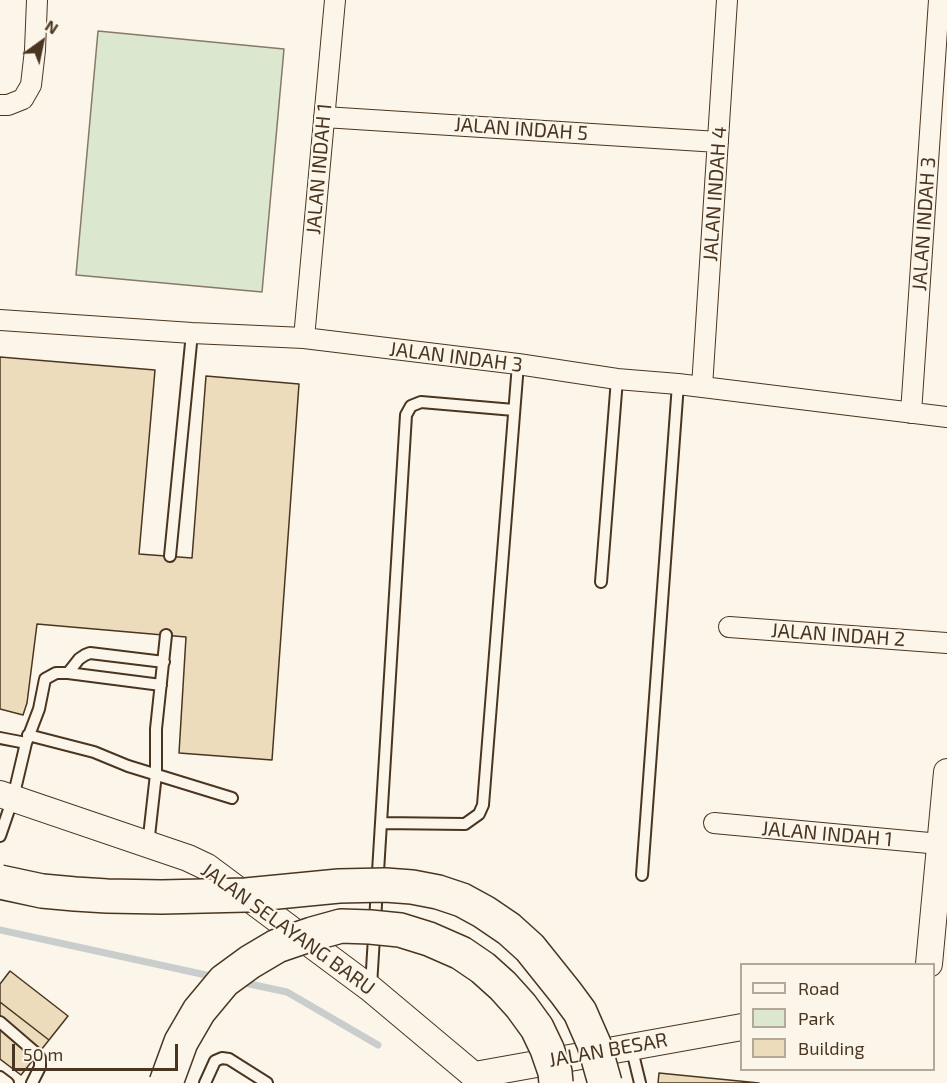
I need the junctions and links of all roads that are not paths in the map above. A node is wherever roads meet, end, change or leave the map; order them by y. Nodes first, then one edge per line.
1 (37, 0) edge
2 (335, 0) edge
3 (727, 0) edge
4 (939, 0) edge
5 (0, 105) edge
6 (324, 117) junction
7 (718, 142) junction
8 (0, 320) edge
9 (192, 333) junction
10 (304, 338) junction
11 (518, 364) junction
12 (617, 379) junction
13 (678, 384) junction
14 (702, 387) junction
15 (514, 410) junction
16 (911, 413) junction
17 (947, 417) edge
18 (170, 556) dead end
19 (601, 582) dead end
20 (729, 627) dead end
21 (166, 635) dead end
22 (947, 643) edge
23 (164, 662) junction
24 (68, 673) junction
25 (161, 685) junction
26 (0, 738) edge
27 (27, 739) junction
28 (947, 772) edge
29 (156, 774) junction
30 (7, 796) edge
31 (232, 798) dead end
32 (381, 823) junction
33 (714, 823) dead end
34 (0, 836) edge
35 (940, 844) junction
36 (148, 846) junction
37 (642, 875) dead end
38 (0, 882) edge
39 (929, 963) edge
40 (371, 989) junction
41 (0, 1022) edge
42 (740, 1027) edge
43 (631, 1046) junction
44 (0, 1077) edge
45 (476, 1080) edge
46 (8, 1083) edge
47 (32, 1083) edge
48 (166, 1083) edge
49 (205, 1083) edge
50 (267, 1083) edge
51 (556, 1083) edge
52 (605, 1083) edge
53 (640, 1083) edge

1 - 5 street
2 - 6 street, JALAN INDAH 1
3 - 7 street, JALAN INDAH 4
4 - 16 street, JALAN INDAH 3
6 - 7 street, JALAN INDAH 5
6 - 10 street, JALAN INDAH 1
7 - 14 street, JALAN INDAH 4
8 - 9 street, JALAN INDAH 3
9 - 10 street, JALAN INDAH 3
9 - 18 lane
10 - 11 street, JALAN INDAH 3
11 - 12 street, JALAN INDAH 3
11 - 15 lane
12 - 13 street, JALAN INDAH 3
12 - 19 lane
13 - 14 street, JALAN INDAH 3
13 - 37 lane
14 - 16 street, JALAN INDAH 3
15 - 32 lane
15 - 32 lane
16 - 17 street, JALAN INDAH 3
20 - 22 street, JALAN INDAH 2
21 - 23 lane
23 - 24 lane
23 - 25 lane
24 - 25 lane
24 - 27 lane
25 - 29 lane
26 - 27 lane
27 - 29 lane
27 - 30 lane
28 - 35 street
29 - 31 lane
29 - 36 lane
30 - 34 lane
30 - 36 street, JALAN SELAYANG BARU
32 - 40 lane
33 - 35 street, JALAN INDAH 1
35 - 39 street
36 - 40 street, JALAN SELAYANG BARU
38 - 52 highway, bridge
40 - 45 street, JALAN SELAYANG BARU
41 - 47 lane
42 - 43 street, JALAN BESAR
43 - 45 street, JALAN BESAR
43 - 53 lane
44 - 46 lane
48 - 51 highway, bridge
49 - 50 lane

